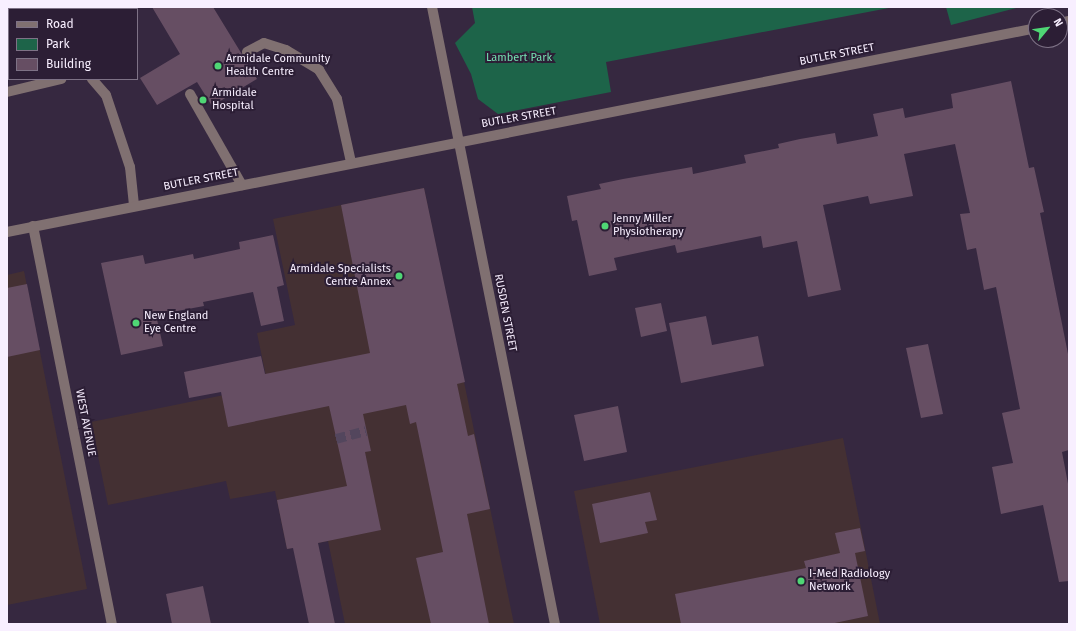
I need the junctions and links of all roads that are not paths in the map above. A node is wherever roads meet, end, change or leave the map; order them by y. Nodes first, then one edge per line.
1 (432, 7) edge
2 (1028, 30) edge
3 (247, 52) dead end
4 (57, 80) edge
5 (93, 80) edge
6 (7, 92) edge
7 (190, 94) dead end
8 (458, 141) junction
9 (351, 162) junction
10 (242, 185) junction
11 (134, 206) junction
12 (33, 226) junction
13 (7, 232) edge
14 (112, 624) edge
15 (555, 624) edge

1 - 8 street, RUSDEN STREET
2 - 8 street, BUTLER STREET
3 - 9 street
4 - 6 street
5 - 11 street
7 - 10 street
8 - 9 street, BUTLER STREET
8 - 15 street, RUSDEN STREET
9 - 10 street, BUTLER STREET
10 - 11 street, BUTLER STREET
11 - 12 street, BUTLER STREET
12 - 13 street, BUTLER STREET
12 - 14 street, WEST AVENUE

